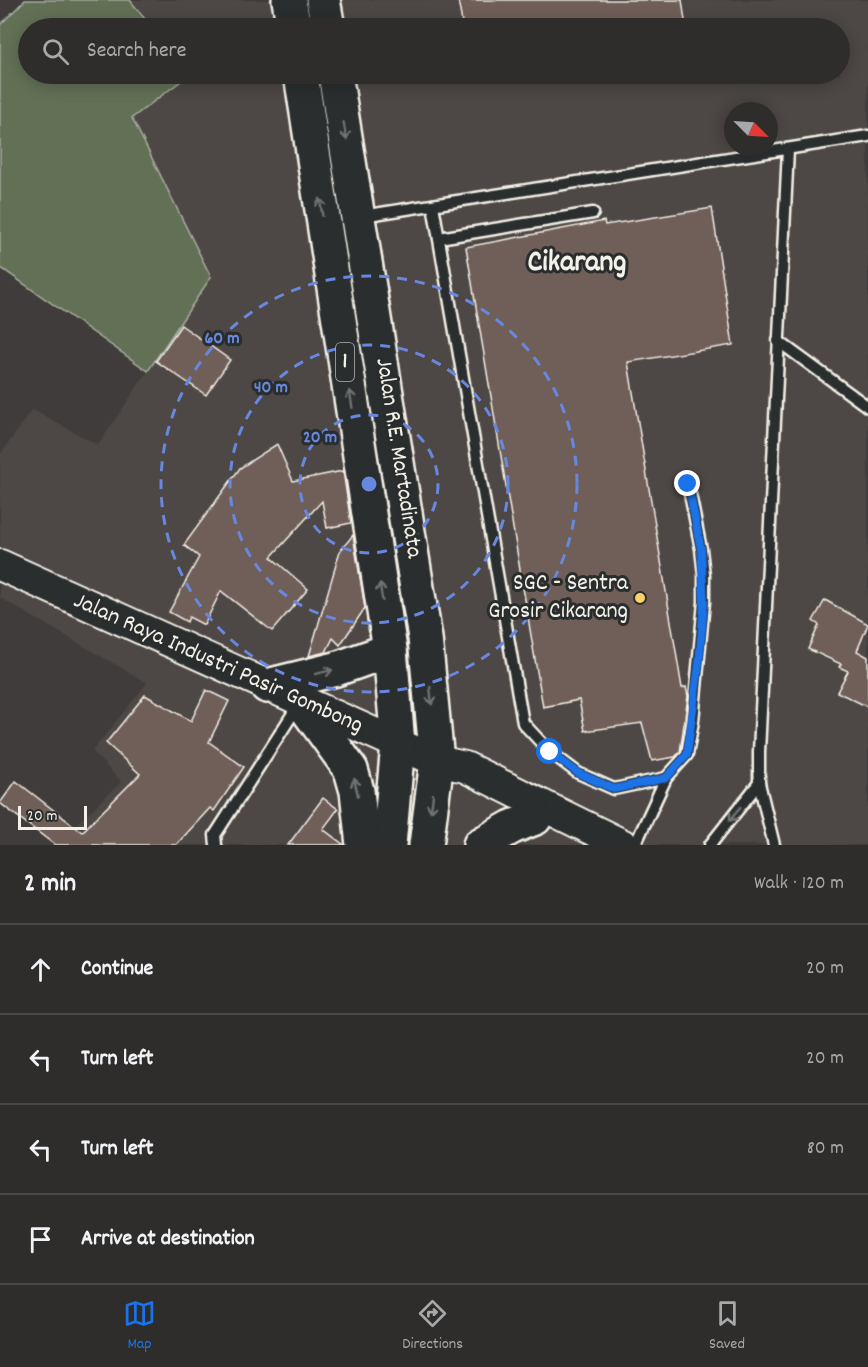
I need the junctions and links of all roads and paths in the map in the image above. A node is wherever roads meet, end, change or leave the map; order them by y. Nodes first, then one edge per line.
1 (289, 0) edge
2 (323, 0) edge
3 (292, 18) edge
4 (326, 18) edge
5 (303, 84) edge
6 (337, 84) edge
7 (868, 136) edge
8 (788, 149) junction
9 (433, 205) junction
10 (593, 213) dead end
11 (359, 216) junction
12 (439, 238) junction
13 (778, 341) junction
14 (868, 407) edge
15 (688, 484) dead end
16 (0, 565) edge
17 (390, 650) junction
18 (267, 686) junction
19 (301, 701) junction
20 (398, 744) junction
21 (437, 761) junction
22 (666, 778) junction
23 (759, 783) junction
24 (535, 818) junction
25 (216, 845) edge
26 (363, 845) edge
27 (389, 845) edge
28 (426, 845) edge
29 (480, 845) edge
30 (590, 845) edge
31 (623, 845) edge
32 (635, 845) edge
33 (710, 845) edge
34 (774, 845) edge

1 - 3 highway
2 - 4 highway
17 -> 5 highway, Jalan R.E. Martadinata / 1
6 -> 11 highway, Jalan R.E. Martadinata / 1
7 - 8 lane
8 - 9 lane
8 - 13 lane
9 - 11 lane
9 - 12 lane
10 - 12 lane
11 -> 21 highway, Jalan R.E. Martadinata / 1
12 - 22 lane
13 - 14 lane
13 - 23 lane
15 - 22 lane
16 - 18 main road, Jalan Raya Industri Pasir Gombong
18 -> 17 highway
17 - 20 highway, Jalan R.E. Martadinata / 1
18 - 19 main road, Jalan Raya Industri Pasir Gombong
19 - 20 main road, Jalan Raya Industri Pasir Gombong
19 - 25 lane
26 -> 19 highway
20 - 21 main road, Jalan Raya Industri Pasir Gombong
20 - 27 highway, Jalan R.E. Martadinata / 1
21 - 24 main road, Jalan Raya Industri Pasir Gombong
21 -> 28 highway, Jalan R.E. Martadinata / 1
21 - 31 main road, Jalan Raya Industri Pasir Gombong
22 - 32 lane
23 -> 33 lane
23 - 34 lane
24 - 29 highway
24 - 30 main road, Jalan Raya Industri Pasir Gombong

